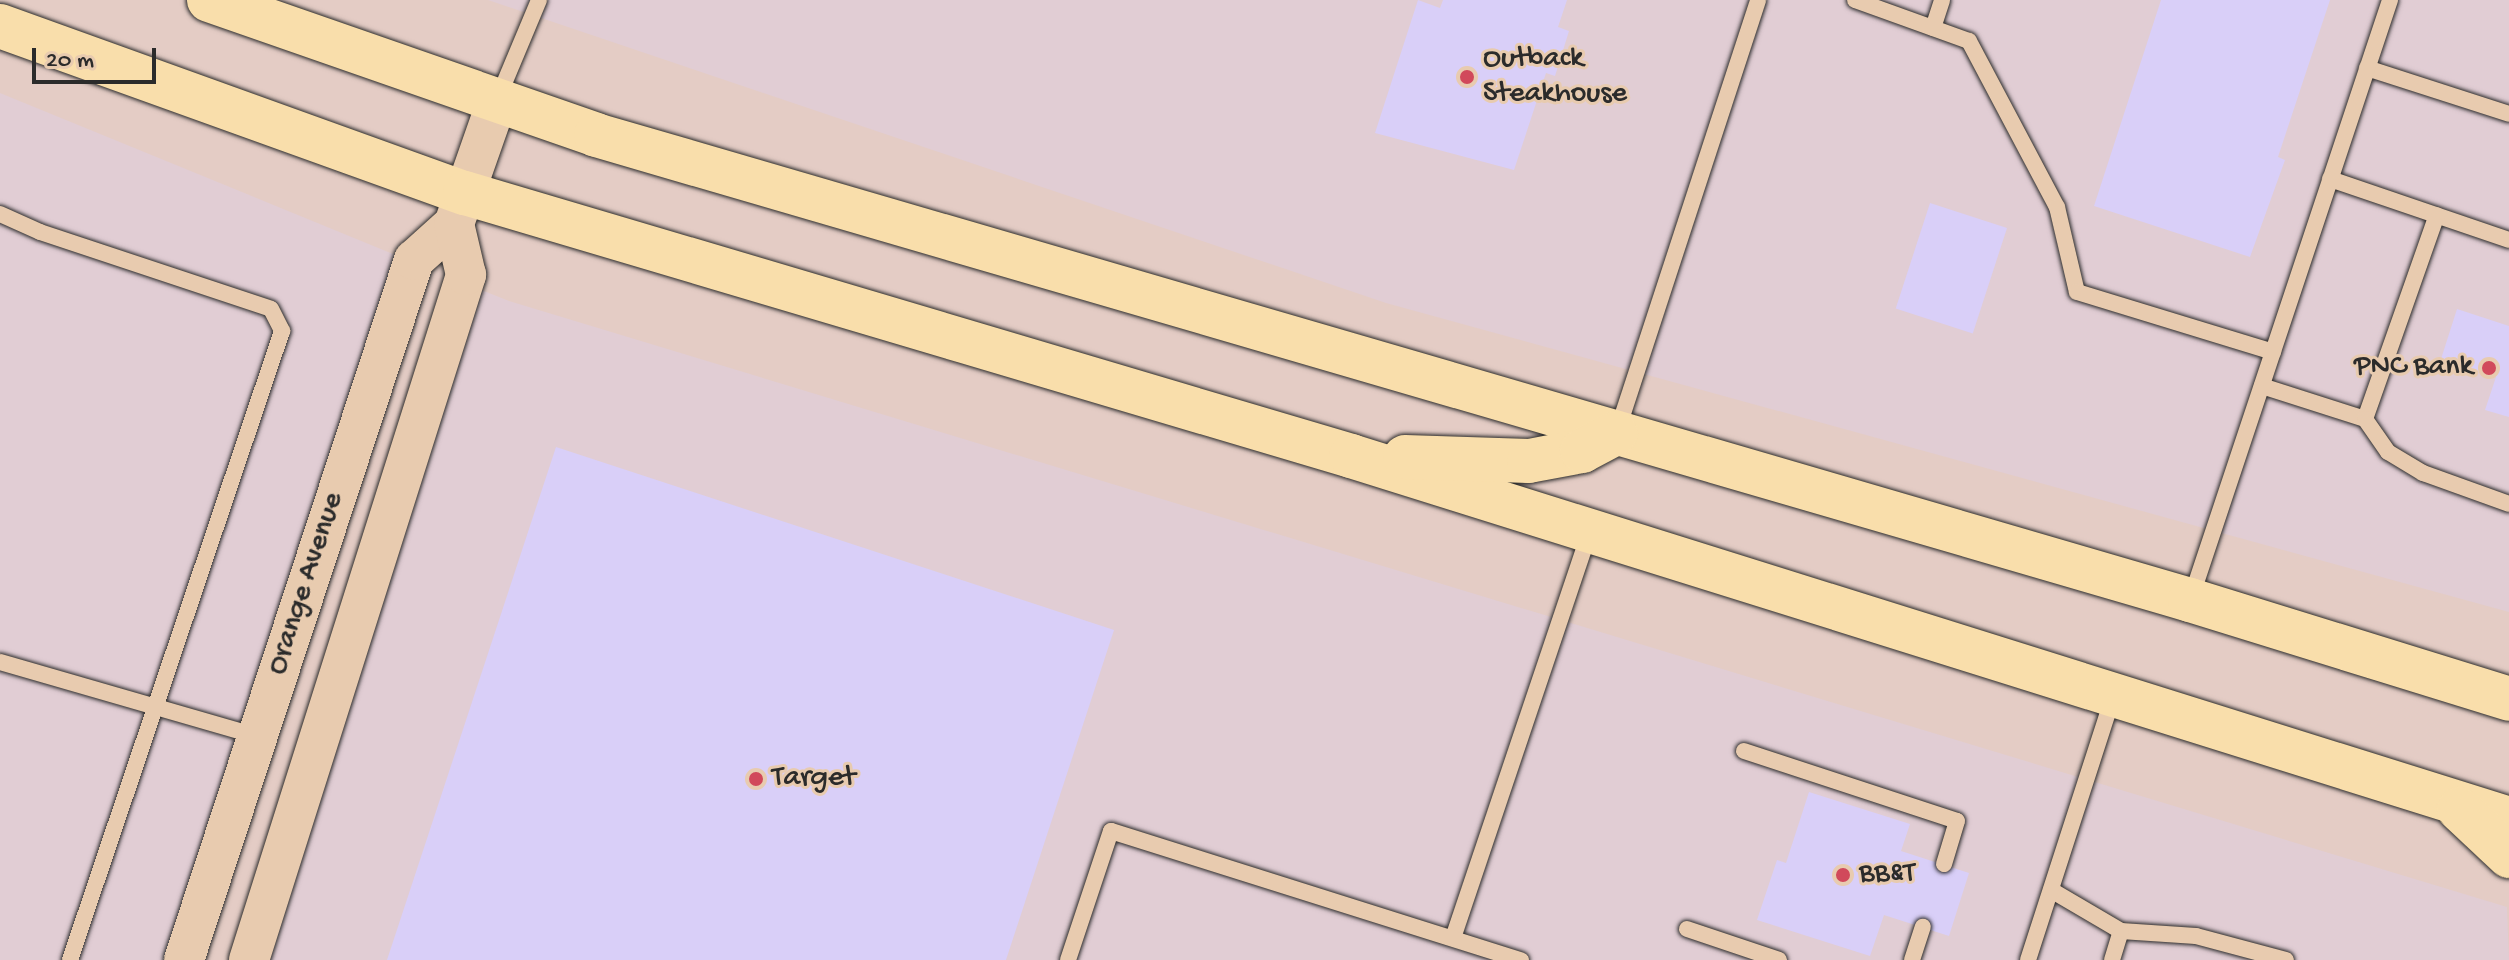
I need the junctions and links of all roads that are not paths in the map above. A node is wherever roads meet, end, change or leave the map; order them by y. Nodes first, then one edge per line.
1 (209, 0) edge
2 (539, 0) edge
3 (1758, 0) edge
4 (1855, 0) edge
5 (1942, 0) edge
6 (2390, 0) edge
7 (0, 26) edge
8 (1933, 28) junction
9 (2367, 68) junction
10 (497, 101) junction
11 (2509, 114) edge
12 (2330, 179) junction
13 (460, 208) junction
14 (0, 214) edge
15 (2437, 215) junction
16 (2509, 240) edge
17 (2273, 352) junction
18 (2262, 386) junction
19 (2365, 419) junction
20 (1616, 433) junction
21 (1351, 456) junction
22 (2509, 504) edge
23 (1590, 531) junction
24 (2190, 600) junction
25 (0, 662) edge
26 (2114, 696) junction
27 (2504, 696) edge
28 (154, 708) junction
29 (257, 736) junction
30 (1744, 751) dead end
31 (2451, 802) junction
32 (2509, 819) edge
33 (2509, 856) edge
34 (1944, 864) dead end
35 (2051, 890) junction
36 (1923, 927) dead end
37 (1687, 929) dead end
38 (2121, 931) junction
39 (1453, 938) junction
40 (70, 960) edge
41 (184, 960) edge
42 (249, 960) edge
43 (1068, 960) edge
44 (1521, 960) edge
45 (1779, 960) edge
46 (1912, 960) edge
47 (2028, 960) edge
48 (2112, 960) edge
49 (2286, 960) edge

1 - 10 main road
2 - 10 lane
3 - 20 lane
4 - 8 lane
5 - 8 lane
6 - 9 lane
7 - 13 main road
8 - 17 lane
9 - 11 lane
9 - 12 lane
10 - 13 street, Orange Avenue
10 - 20 main road
12 - 15 lane
12 - 17 lane
13 - 21 main road
13 - 29 street, Orange Avenue
13 - 42 street, Orange Avenue
14 - 28 lane
15 - 16 lane
15 - 19 lane
17 - 18 lane
18 - 19 lane
18 - 24 lane
19 - 22 lane
20 - 21 main road
20 - 24 main road
21 - 23 main road
23 - 26 main road
23 - 39 lane
24 - 27 main road
25 - 28 lane
26 - 31 main road
26 - 35 lane
28 - 29 lane
28 - 40 lane
29 - 41 street, Orange Avenue
30 - 34 lane
31 - 32 main road
31 - 33 main road
35 - 38 lane
35 - 47 lane
36 - 46 lane
37 - 45 lane
38 - 48 lane
38 - 49 lane
39 - 43 lane
39 - 44 lane

